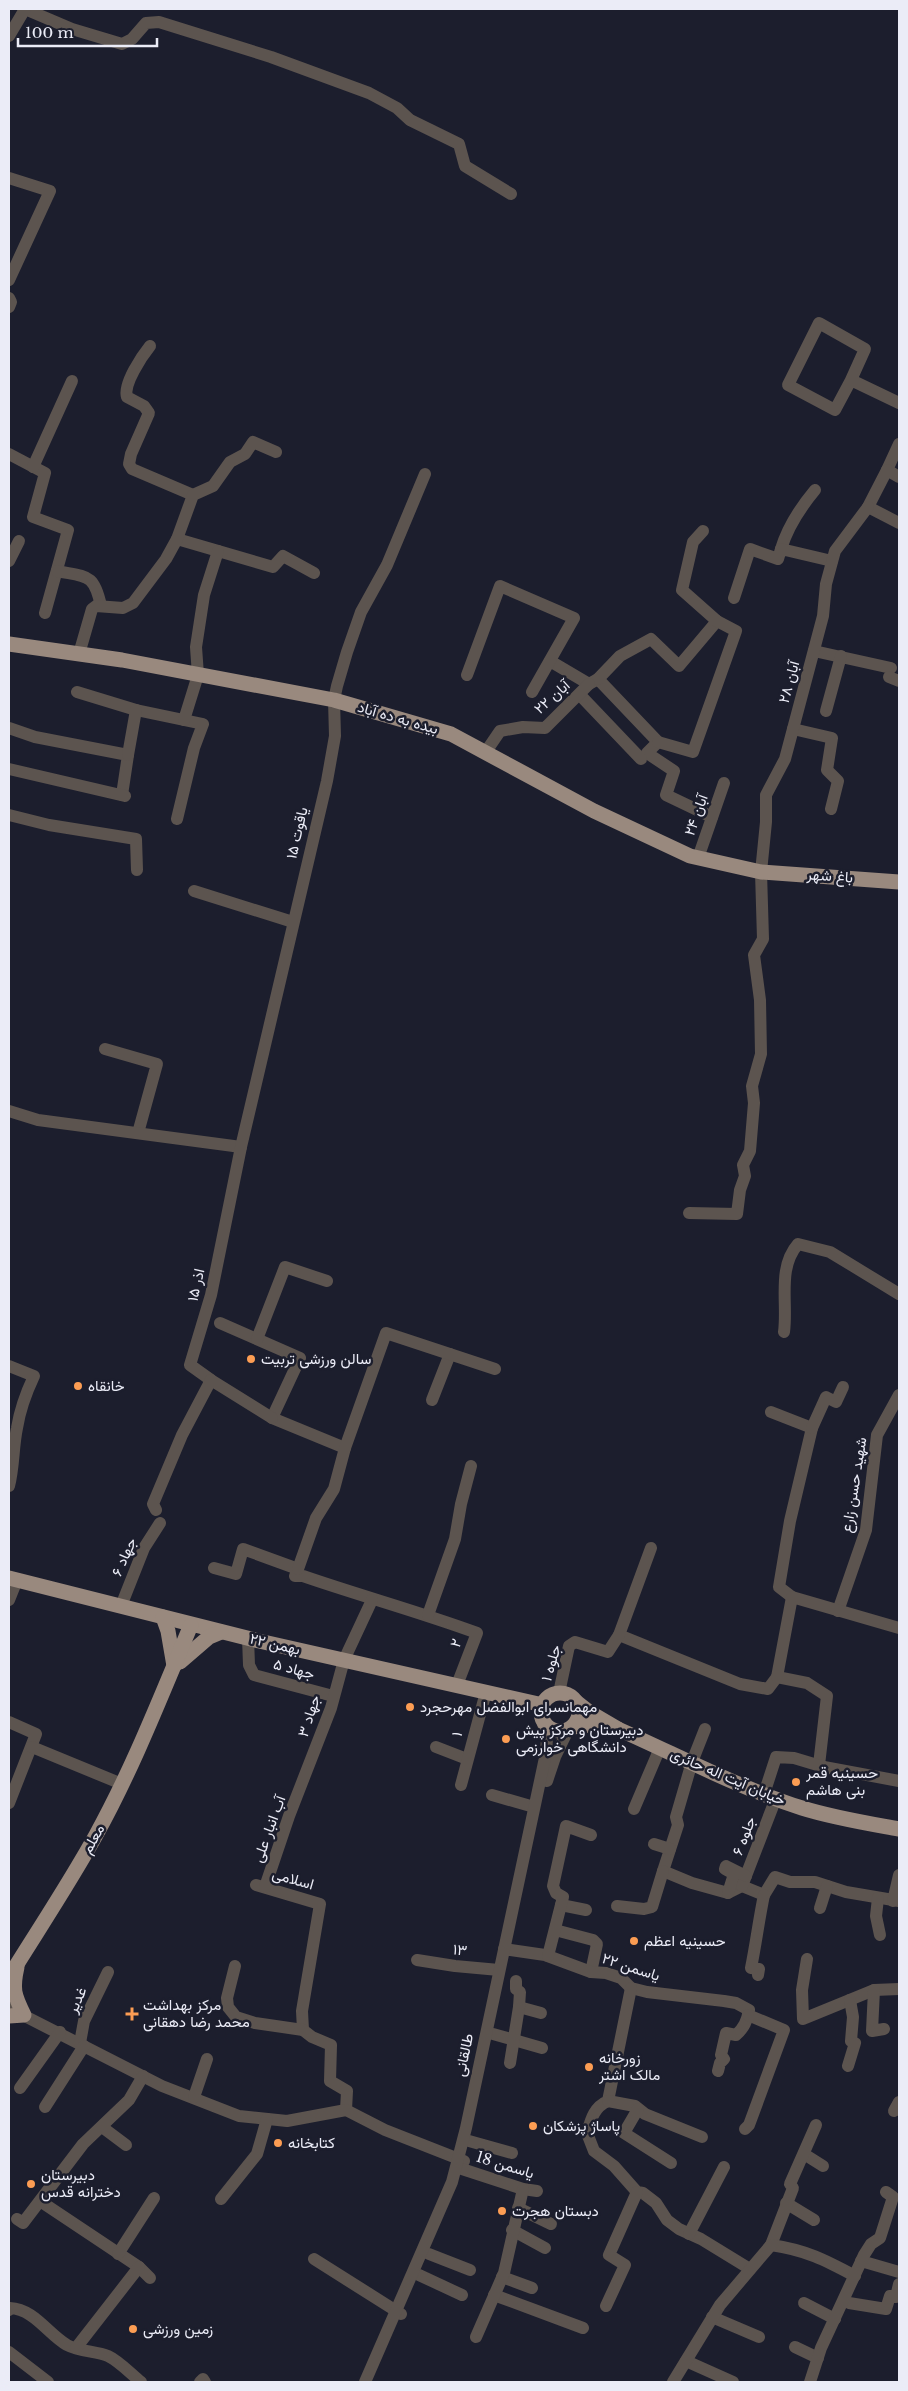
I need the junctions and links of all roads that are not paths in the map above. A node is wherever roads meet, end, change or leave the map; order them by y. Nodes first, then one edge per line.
1 (25, 9) edge
2 (9, 36) edge
3 (9, 178) edge
4 (511, 194) dead end
5 (9, 280) edge
6 (9, 298) edge
7 (9, 307) edge
8 (150, 346) dead end
9 (851, 380) junction
10 (72, 381) dead end
11 (899, 403) edge
12 (899, 444) edge
13 (276, 452) dead end
14 (9, 454) edge
15 (33, 467) junction
16 (887, 470) junction
17 (425, 474) dead end
18 (899, 477) edge
19 (815, 490) dead end
20 (193, 495) junction
21 (868, 506) junction
22 (899, 523) edge
23 (703, 531) dead end
24 (177, 539) junction
25 (19, 541) dead end
26 (782, 549) junction
27 (218, 550) junction
28 (9, 561) edge
29 (832, 561) junction
30 (57, 571) junction
31 (314, 573) dead end
32 (734, 598) dead end
33 (101, 606) junction
34 (45, 613) dead end
35 (717, 621) junction
36 (9, 644) edge
37 (814, 651) junction
38 (79, 654) junction
39 (841, 656) junction
40 (550, 661) junction
41 (198, 675) junction
42 (467, 675) dead end
43 (893, 675) edge
44 (594, 682) junction
45 (77, 692) dead end
46 (532, 692) dead end
47 (580, 695) junction
48 (334, 700) junction
49 (136, 710) junction
50 (826, 712) dead end
51 (184, 720) junction
52 (9, 728) edge
53 (794, 729) junction
54 (658, 742) junction
55 (486, 753) junction
56 (128, 755) junction
57 (641, 759) dead end
58 (9, 769) edge
59 (724, 783) dead end
60 (831, 809) dead end
61 (9, 815) edge
62 (712, 817) junction
63 (177, 819) dead end
64 (698, 858) junction
65 (137, 870) dead end
66 (761, 872) junction
67 (899, 882) edge
68 (194, 891) dead end
69 (293, 922) junction
70 (105, 1049) dead end
71 (9, 1111) edge
72 (138, 1134) junction
73 (241, 1147) junction
74 (227, 1210) joint
75 (689, 1213) dead end
76 (327, 1281) dead end
77 (899, 1294) edge
78 (220, 1324) dead end
79 (784, 1332) dead end
80 (257, 1339) junction
81 (450, 1354) junction
82 (9, 1366) edge
83 (496, 1368) dead end
84 (211, 1380) junction
85 (843, 1387) dead end
86 (899, 1397) edge
87 (432, 1400) dead end
88 (770, 1412) dead end
89 (272, 1418) junction
90 (812, 1428) junction
91 (345, 1448) junction
92 (471, 1466) dead end
93 (9, 1486) edge
94 (651, 1548) dead end
95 (214, 1568) dead end
96 (298, 1569) junction
97 (13, 1579) edge
98 (792, 1597) junction
99 (9, 1600) edge
100 (372, 1600) junction
101 (121, 1606) junction
102 (838, 1611) junction
103 (428, 1615) junction
104 (163, 1617) junction
105 (195, 1626) junction
106 (899, 1628) edge
107 (221, 1632) junction
108 (619, 1635) junction
109 (248, 1638) junction
110 (344, 1660) junction
111 (177, 1664) junction
112 (778, 1676) junction
113 (457, 1685) junction
114 (486, 1692) junction
115 (559, 1693) junction
116 (333, 1696) junction
117 (575, 1701) junction
118 (542, 1705) junction
119 (542, 1720) junction
120 (9, 1722) edge
121 (571, 1728) junction
122 (618, 1729) junction
123 (705, 1729) dead end
124 (32, 1747) junction
125 (436, 1747) dead end
126 (659, 1747) junction
127 (467, 1759) junction
128 (692, 1762) junction
129 (819, 1765) junction
130 (899, 1780) edge
131 (304, 1781) joint
132 (122, 1784) junction
133 (460, 1785) dead end
134 (492, 1795) dead end
135 (770, 1796) junction
136 (9, 1804) edge
137 (534, 1808) junction
138 (634, 1809) dead end
139 (899, 1829) edge
140 (591, 1835) dead end
141 (654, 1844) dead end
142 (670, 1849) junction
143 (663, 1871) junction
144 (899, 1875) edge
145 (744, 1881) junction
146 (261, 1886) joint
147 (827, 1886) junction
148 (728, 1893) junction
149 (764, 1895) junction
150 (878, 1898) junction
151 (896, 1901) edge
152 (561, 1905) junction
153 (617, 1906) dead end
154 (820, 1908) dead end
155 (586, 1910) dead end
156 (555, 1930) junction
157 (880, 1935) dead end
158 (507, 1950) junction
159 (548, 1956) junction
160 (807, 1959) dead end
161 (417, 1960) dead end
162 (17, 1964) junction
163 (235, 1966) dead end
164 (500, 1970) junction
165 (108, 1972) dead end
166 (591, 1972) junction
167 (758, 1975) dead end
168 (9, 1977) edge
169 (516, 1981) dead end
170 (631, 1988) junction
171 (899, 1988) edge
172 (874, 1990) junction
173 (850, 2000) junction
174 (520, 2007) junction
175 (9, 2008) edge
176 (749, 2012) junction
177 (541, 2013) dead end
178 (16, 2016) edge
179 (884, 2028) dead end
180 (303, 2030) junction
181 (60, 2032) junction
182 (493, 2034) junction
183 (515, 2040) junction
184 (82, 2044) junction
185 (542, 2048) dead end
186 (207, 2059) dead end
187 (510, 2063) dead end
188 (848, 2066) dead end
189 (718, 2071) dead end
190 (143, 2076) junction
191 (20, 2088) dead end
192 (194, 2097) junction
193 (608, 2101) junction
194 (44, 2108) dead end
195 (638, 2109) junction
196 (346, 2110) junction
197 (267, 2119) junction
198 (816, 2125) dead end
199 (102, 2127) junction
200 (744, 2129) dead end
201 (702, 2137) dead end
202 (469, 2141) junction
203 (126, 2145) dead end
204 (512, 2152) dead end
205 (804, 2154) junction
206 (462, 2163) junction
207 (671, 2163) dead end
208 (824, 2166) dead end
209 (724, 2167) dead end
210 (790, 2184) junction
211 (523, 2189) junction
212 (537, 2192) dead end
213 (637, 2192) junction
214 (886, 2192) dead end
215 (804, 2193) dead end
216 (154, 2198) dead end
217 (221, 2199) dead end
218 (40, 2201) junction
219 (786, 2204) junction
220 (518, 2208) junction
221 (17, 2220) dead end
222 (814, 2220) dead end
223 (551, 2224) dead end
224 (512, 2230) junction
225 (690, 2234) junction
226 (771, 2245) junction
227 (546, 2248) dead end
228 (118, 2254) junction
229 (429, 2254) junction
230 (314, 2259) dead end
231 (861, 2261) junction
232 (139, 2268) junction
233 (750, 2269) junction
234 (470, 2270) dead end
235 (899, 2272) edge
236 (419, 2275) junction
237 (856, 2276) junction
238 (502, 2277) junction
239 (150, 2278) dead end
240 (899, 2284) edge
241 (532, 2288) dead end
242 (462, 2295) dead end
243 (494, 2295) junction
244 (804, 2303) dead end
245 (849, 2303) dead end
246 (606, 2306) dead end
247 (14, 2309) edge
248 (399, 2313) junction
249 (712, 2317) junction
250 (835, 2319) junction
251 (583, 2328) dead end
252 (476, 2337) dead end
253 (759, 2337) dead end
254 (795, 2347) dead end
255 (76, 2348) junction
256 (9, 2352) edge
257 (818, 2358) junction
258 (686, 2361) junction
259 (48, 2382) edge
260 (140, 2382) edge
261 (365, 2382) edge
262 (371, 2382) edge
263 (673, 2382) edge
264 (733, 2382) edge
265 (810, 2382) edge

1 - 2 street
1 - 4 street
3 - 5 street
6 - 7 street
8 - 20 street
9 - 9 street
9 - 11 street
10 - 15 street
12 - 16 street, آبان ۲۸
13 - 20 street
14 - 15 street
15 - 30 street
16 - 18 street
16 - 21 street, آبان ۲۸
17 - 48 street, یاقوت ۱۵
19 - 26 street
20 - 24 street
21 - 22 street
21 - 29 street, آبان ۲۸
23 - 35 street
24 - 27 street
24 - 33 street
25 - 28 street
26 - 29 street
26 - 32 street
27 - 31 street
27 - 41 street
29 - 37 street, آبان ۲۸
30 - 33 street
30 - 34 street
33 - 38 street
35 - 44 street, آبان ۲۲
35 - 54 street
36 - 38 main road, بیده به ده آباد
37 - 39 street
37 - 53 street, آبان ۲۸
38 - 41 main road, بیده به ده آباد
39 - 43 street
39 - 50 street
40 - 42 street
40 - 44 street
40 - 46 street
41 - 48 main road, بیده به ده آباد
41 - 51 street
44 - 47 street, آبان ۲۲
44 - 54 street
45 - 49 street
47 - 55 street, آبان ۲۲
47 - 57 street
48 - 55 main road, بیده به ده آباد
48 - 69 street, یاقوت ۱۵
49 - 51 street
49 - 56 street
51 - 63 street
52 - 56 street
53 - 60 street
53 - 66 street, آبان ۲۸
54 - 62 street
55 - 64 main road, بیده به ده آباد
56 - 58 street
59 - 62 street, آبان ۲۴
61 - 65 street
62 - 64 street, آبان ۲۴
64 - 66 main road, بیده به ده آباد
66 - 67 main road, باغ شهر
66 - 75 street, آبان ۲۸
68 - 69 street
69 - 73 street, یاقوت ۱۵
70 - 72 street
71 - 72 street
72 - 73 street
73 - 74 street, یاقوت ۱۵
74 - 84 street, اذر ۱۵
76 - 80 street
77 - 79 street
78 - 80 street
80 - 89 street
81 - 83 street
81 - 87 street
81 - 91 street
82 - 93 street
84 - 89 street
84 - 101 street, جهاد ۶
85 - 90 street
86 - 102 street, شهید حسن زارع
88 - 90 street
89 - 91 street
90 - 98 street
91 - 96 street
92 - 103 street
94 - 108 street
95 - 96 street
96 - 100 street
97 - 99 street
97 - 101 main road, ۲۲ بهمن
98 - 102 street
98 - 112 street
100 - 103 street
100 - 110 street, جهاد ۳
101 - 104 main road, ۲۲ بهمن
102 - 106 street
103 - 113 street, ۲
104 - 105 main road, ۲۲ بهمن
104 - 111 main road
105 - 107 main road, ۲۲ بهمن
105 - 111 main road, معلم
107 - 109 main road, ۲۲ بهمن
107 - 111 main road
108 - 112 street
108 - 115 street, جلوه ۱
109 - 110 main road, ۲۲ بهمن
109 - 116 street, جهاد ۵
110 - 113 main road, ۲۲ بهمن
110 - 116 street, جهاد ۳
111 - 132 main road, معلم
112 - 129 street
113 - 114 main road, ۲۲ بهمن
114 - 118 main road, ۲۲ بهمن
114 - 127 street, ۱
115 - 117 main road
115 - 118 main road
116 - 131 street, جهاد ۳
117 - 121 main road
117 - 122 main road
118 - 119 main road
119 - 121 main road
119 - 137 street, طالقانی
120 - 124 street
121 - 122 main road
121 - 158 street, طالقانی
122 - 126 main road, خیابان آیت اله حائری
123 - 128 street
124 - 132 street
124 - 136 street
125 - 127 street
126 - 128 main road, خیابان آیت اله حائری
126 - 138 street
127 - 133 street, ۱
128 - 135 main road, خیابان آیت اله حائری
128 - 142 street
129 - 130 street
129 - 135 street, جلوه ۶
131 - 146 street, آب انبار علی
132 - 162 main road, معلم
134 - 137 street
135 - 139 main road, خیابان آیت اله حائری
135 - 145 street, جلوه ۶
137 - 158 street, طالقانی
140 - 152 street
141 - 142 street
142 - 143 street
143 - 148 street
143 - 153 street
144 - 151 street
145 - 148 street
145 - 148 street
145 - 149 street
146 - 180 street, اسلامی
147 - 149 street
147 - 150 street
147 - 154 street
149 - 167 street
150 - 151 street
150 - 157 street
152 - 155 street
152 - 156 street
156 - 159 street
156 - 166 street
158 - 159 street, یاسمن ۲۲
158 - 164 street, طالقانی
158 - 182 street, طالقانی
159 - 166 street, یاسمن ۲۲
160 - 173 street
161 - 164 street, ۱۳
162 - 168 main road, معلم
162 - 178 main road
163 - 180 street
164 - 206 street, طالقانی
165 - 184 street, غدیر
166 - 170 street, یاسمن ۲۲
169 - 174 street
170 - 176 street, یاسمن ۲۲
170 - 193 street
171 - 172 street
172 - 173 street
172 - 179 street
173 - 188 street
174 - 177 street
174 - 183 street
175 - 178 street
176 - 189 street
176 - 200 street, یاسمن ۲۲
178 - 181 street
180 - 196 street
181 - 184 street
181 - 191 street
182 - 183 street
182 - 202 street, طالقانی
183 - 185 street
183 - 187 street
184 - 190 street
184 - 194 street
186 - 192 street
190 - 192 street
190 - 199 street
192 - 197 street
193 - 195 street
193 - 213 street
195 - 201 street
195 - 207 street
196 - 197 street
196 - 206 street, یاسمن 18
197 - 217 street
198 - 205 street
199 - 203 street
199 - 218 street
202 - 204 street
202 - 206 street, طالقانی
205 - 208 street
205 - 210 street
206 - 211 street, یاسمن 18
206 - 229 street, طالقانی
206 - 248 street, طالقانی
209 - 225 street
210 - 215 street
210 - 219 street
211 - 212 street, یاسمن 18
211 - 220 street
213 - 225 street
213 - 246 street
214 - 231 street
216 - 228 street
218 - 221 street
218 - 228 street
219 - 222 street
219 - 226 street
220 - 223 street
220 - 224 street
224 - 227 street
224 - 238 street
225 - 233 street
226 - 233 street
226 - 237 street
228 - 232 street
229 - 234 street
229 - 236 street, طالقانی
230 - 248 street
231 - 235 street
231 - 237 street
232 - 239 street
232 - 255 street
233 - 249 street
236 - 242 street
236 - 248 street, طالقانی
237 - 250 street
238 - 241 street
238 - 243 street
240 - 245 street
243 - 251 street
243 - 252 street
244 - 250 street
247 - 255 street
248 - 261 street, طالقانی
248 - 262 street, طالقانی
249 - 253 street
249 - 258 street
250 - 257 street
254 - 257 street
255 - 260 street
256 - 259 street
257 - 265 street
258 - 263 street
258 - 264 street

